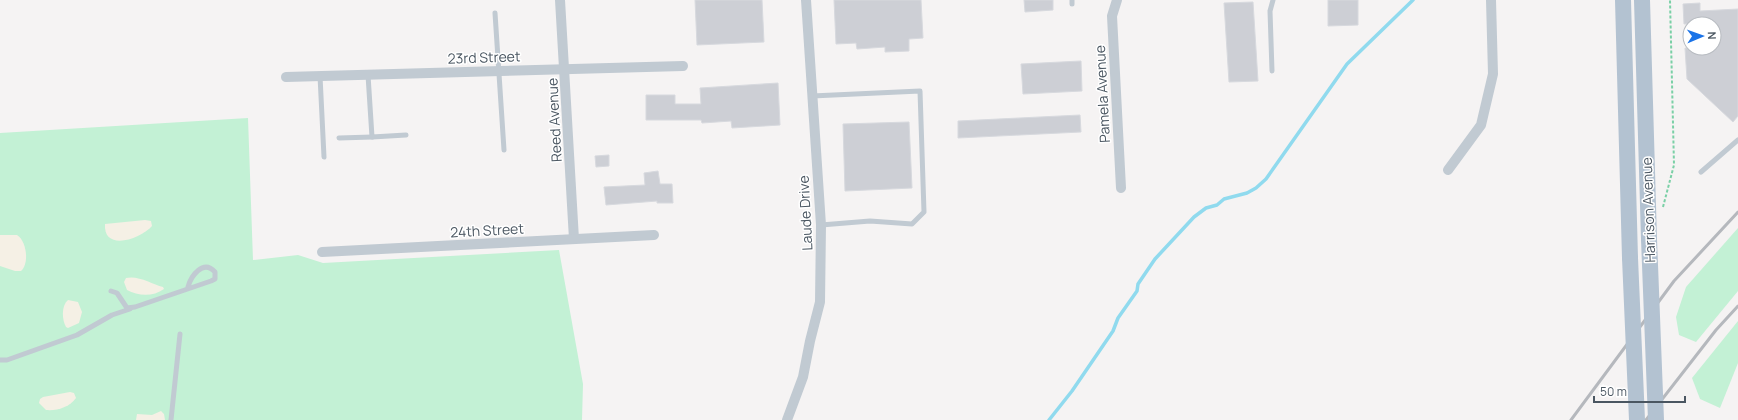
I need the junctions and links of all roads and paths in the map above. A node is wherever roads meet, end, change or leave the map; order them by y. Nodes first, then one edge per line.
1 (560, 0) edge
2 (806, 0) edge
3 (1117, 0) edge
4 (1273, 0) edge
5 (1491, 0) edge
6 (1623, 0) edge
7 (1642, 0) edge
8 (1670, 0) edge
9 (495, 13) dead end
10 (683, 66) dead end
11 (565, 69) junction
12 (497, 71) junction
13 (1272, 72) dead end
14 (368, 75) junction
15 (320, 76) junction
16 (286, 77) dead end
17 (812, 96) junction
18 (406, 135) dead end
19 (372, 136) junction
20 (339, 138) dead end
21 (1738, 140) edge
22 (504, 150) dead end
23 (324, 157) dead end
24 (1448, 170) dead end
25 (1701, 172) dead end
26 (1121, 188) dead end
27 (1661, 214) dead end
28 (821, 225) junction
29 (654, 235) dead end
30 (574, 239) junction
31 (322, 252) dead end
32 (188, 288) dead end
33 (111, 291) dead end
34 (135, 307) junction
35 (180, 334) dead end
36 (0, 360) edge
37 (171, 420) edge
38 (787, 420) edge
39 (1637, 420) edge
40 (1656, 420) edge

1 - 11 street, Reed Avenue
2 - 17 street, Laude Drive
3 - 26 street, Pamela Avenue
4 - 13 lane
5 - 24 street
6 - 39 main road, Harrison Avenue, bridge
7 - 40 main road, Harrison Avenue, bridge
8 - 27 path
9 - 12 lane
10 - 11 street, 23rd Street
11 - 12 street, 23rd Street
11 - 30 street, Reed Avenue
12 - 14 street, 23rd Street
12 - 22 lane
14 - 15 street, 23rd Street
14 - 19 lane
15 - 16 street, 23rd Street
15 - 23 lane
17 - 28 street, Laude Drive
17 - 28 lane
18 - 19 lane
19 - 20 lane
21 - 25 lane
28 - 38 street, Laude Drive
29 - 30 street, 24th Street
30 - 31 street, 24th Street
32 - 34 lane
33 - 34 lane
34 - 36 lane
35 - 37 lane

